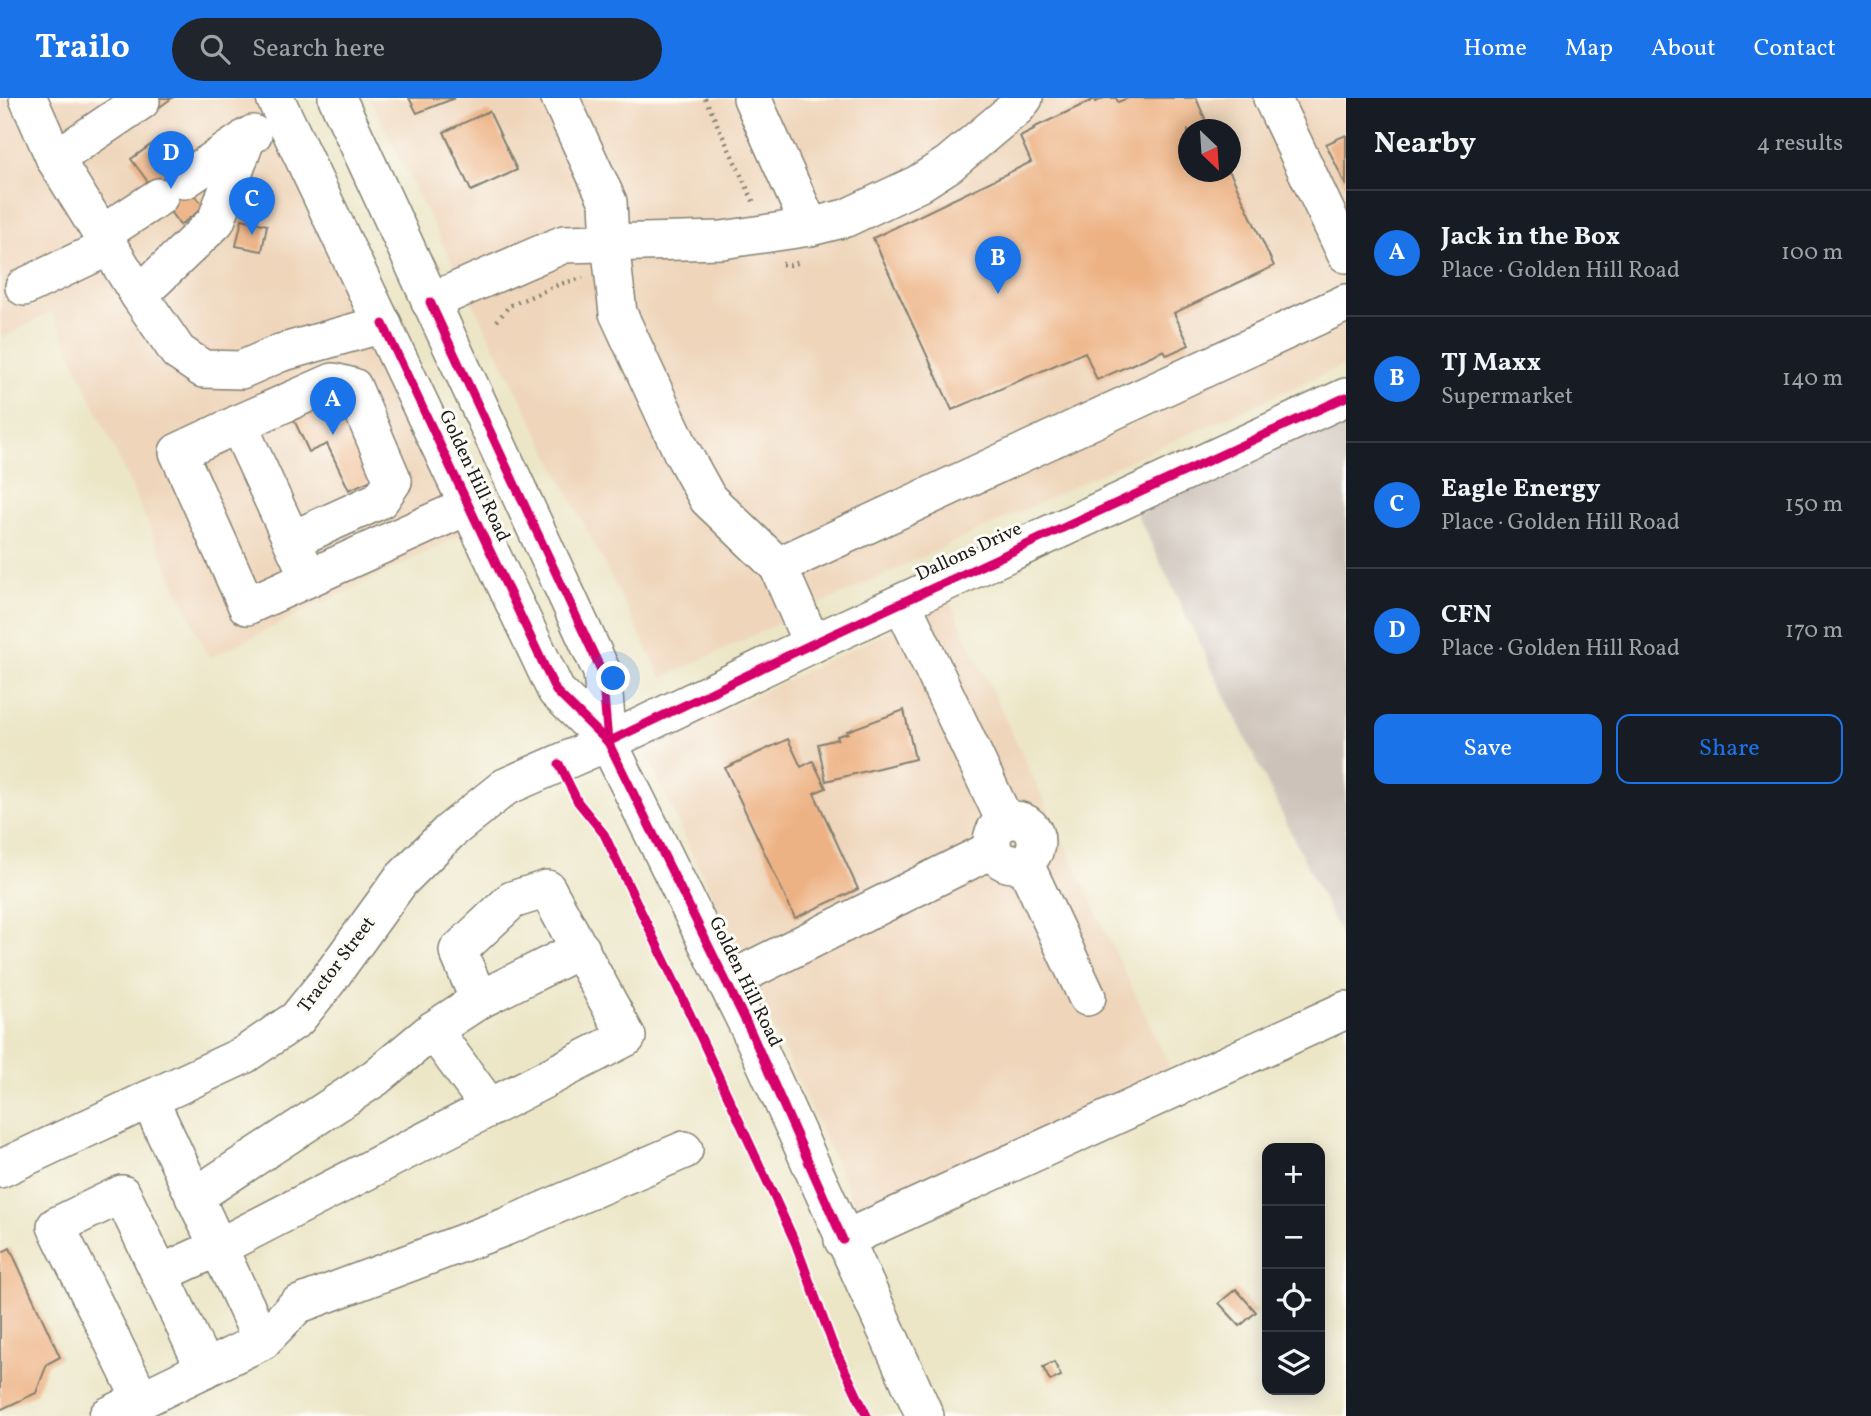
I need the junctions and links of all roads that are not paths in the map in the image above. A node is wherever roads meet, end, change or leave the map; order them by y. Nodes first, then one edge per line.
1 (28, 98) edge
2 (337, 98) edge
3 (560, 98) edge
4 (752, 98) edge
5 (1024, 98) edge
6 (1272, 98) edge
7 (141, 101) dead end
8 (280, 109) edge
9 (247, 137) junction
10 (55, 159) junction
11 (810, 227) junction
12 (105, 240) junction
13 (610, 242) junction
14 (1346, 254) edge
15 (24, 287) dead end
16 (139, 295) junction
17 (430, 302) junction
18 (1346, 303) edge
19 (383, 324) junction
20 (1346, 397) edge
21 (238, 424) junction
22 (468, 506) junction
23 (292, 540) junction
24 (778, 566) junction
25 (309, 578) junction
26 (902, 603) junction
27 (812, 644) junction
28 (608, 742) junction
29 (1008, 844) junction
30 (581, 948) junction
31 (726, 982) junction
32 (1087, 997) dead end
33 (479, 1000) junction
34 (1346, 1010) edge
35 (433, 1030) junction
36 (149, 1099) junction
37 (490, 1108) junction
38 (684, 1150) dead end
39 (0, 1169) edge
40 (194, 1197) junction
41 (843, 1240) junction
42 (219, 1247) junction
43 (160, 1274) junction
44 (262, 1341) junction
45 (205, 1369) junction
46 (141, 1399) junction
47 (108, 1416) edge
48 (925, 1416) edge

1 - 10 street
2 - 17 street, Golden Hill Road
3 - 13 street
4 - 11 street
5 - 11 street
6 - 14 street
7 - 10 street
8 - 9 street
8 - 19 street, Golden Hill Road
9 - 12 street
9 - 16 street
10 - 12 street
11 - 13 street
12 - 15 street
12 - 16 street
13 - 17 street
13 - 24 street
16 - 19 street
17 - 28 street, Golden Hill Road
18 - 24 street
19 - 22 street, Golden Hill Road
20 - 26 street, Dallons Drive
21 - 23 street
21 - 23 street
21 - 25 street
22 - 25 street
22 - 28 street, Golden Hill Road
23 - 25 street
24 - 27 street
26 - 27 street, Dallons Drive
26 - 29 street
27 - 28 street, Dallons Drive
28 - 31 street, Golden Hill Road
28 - 36 street, Tractor Street
29 - 31 street
29 - 32 street
30 - 33 street
30 - 33 street
30 - 37 street
31 - 41 street, Golden Hill Road
33 - 35 street
34 - 41 street
35 - 37 street
35 - 40 street
36 - 39 street, Tractor Street
36 - 40 street
37 - 42 street
38 - 44 street
40 - 42 street
41 - 48 street, Golden Hill Road
42 - 43 street
42 - 44 street
43 - 45 street
43 - 46 street
44 - 45 street
45 - 46 street
46 - 47 street

